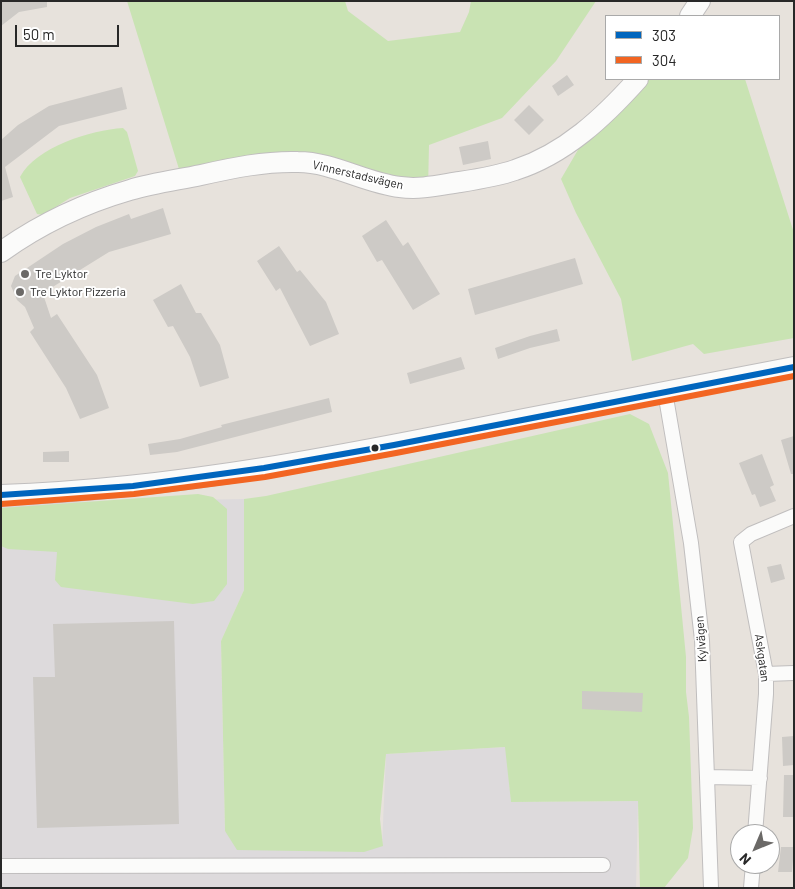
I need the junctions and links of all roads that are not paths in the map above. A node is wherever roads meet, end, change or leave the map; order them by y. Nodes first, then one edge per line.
1 (700, 1) edge
2 (691, 15) edge
3 (637, 80) edge
4 (1, 252) edge
5 (794, 367) edge
6 (665, 392) junction
7 (1, 495) edge
8 (794, 516) edge
9 (794, 673) edge
10 (766, 674) junction
11 (708, 777) junction
12 (760, 778) junction
13 (756, 824) edge
14 (603, 865) dead end
15 (1, 866) edge
16 (752, 874) edge
17 (711, 888) edge
18 (751, 888) edge

1 - 2 main road
3 - 4 main road, Vinnerstadsvägen
5 - 6 main road
6 - 7 main road
6 - 11 street, Kylvägen
8 - 10 street, Askgatan
9 - 10 street
10 - 12 street, Askgatan
11 - 12 street
11 - 17 street, Kylvägen
12 - 13 street, Askgatan
14 - 15 street
16 - 18 street

